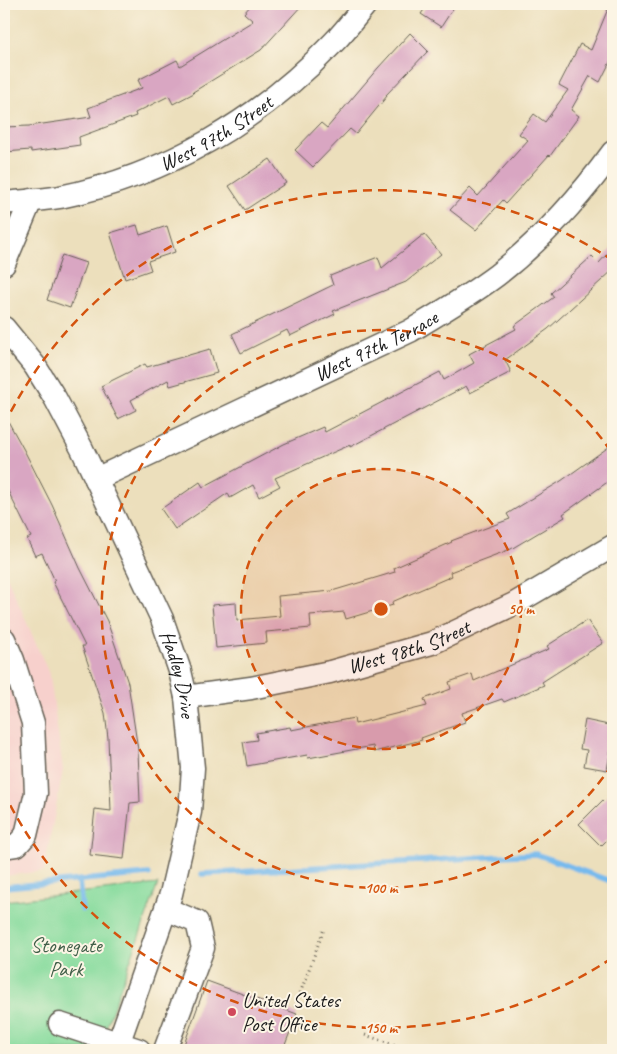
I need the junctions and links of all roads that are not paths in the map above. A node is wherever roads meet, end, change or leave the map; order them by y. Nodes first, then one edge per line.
1 (366, 4) edge
2 (613, 152) edge
3 (31, 200) junction
4 (4, 203) edge
5 (4, 264) edge
6 (4, 328) edge
7 (96, 479) junction
8 (610, 555) edge
9 (4, 639) edge
10 (186, 697) junction
11 (4, 846) edge
12 (166, 909) junction
13 (60, 1024) dead end
14 (117, 1047) edge
15 (139, 1050) edge
16 (165, 1050) edge

1 - 3 street, West 97th Street
2 - 7 street, West 97th Terrace
3 - 4 street, West 97th Street
3 - 5 street
6 - 7 street, Hadley Drive
7 - 10 street, Hadley Drive
8 - 10 street, West 98th Street
9 - 11 street
10 - 12 street, Hadley Drive
12 - 14 street, Hadley Drive
12 - 16 street
13 - 14 street
14 - 15 street

